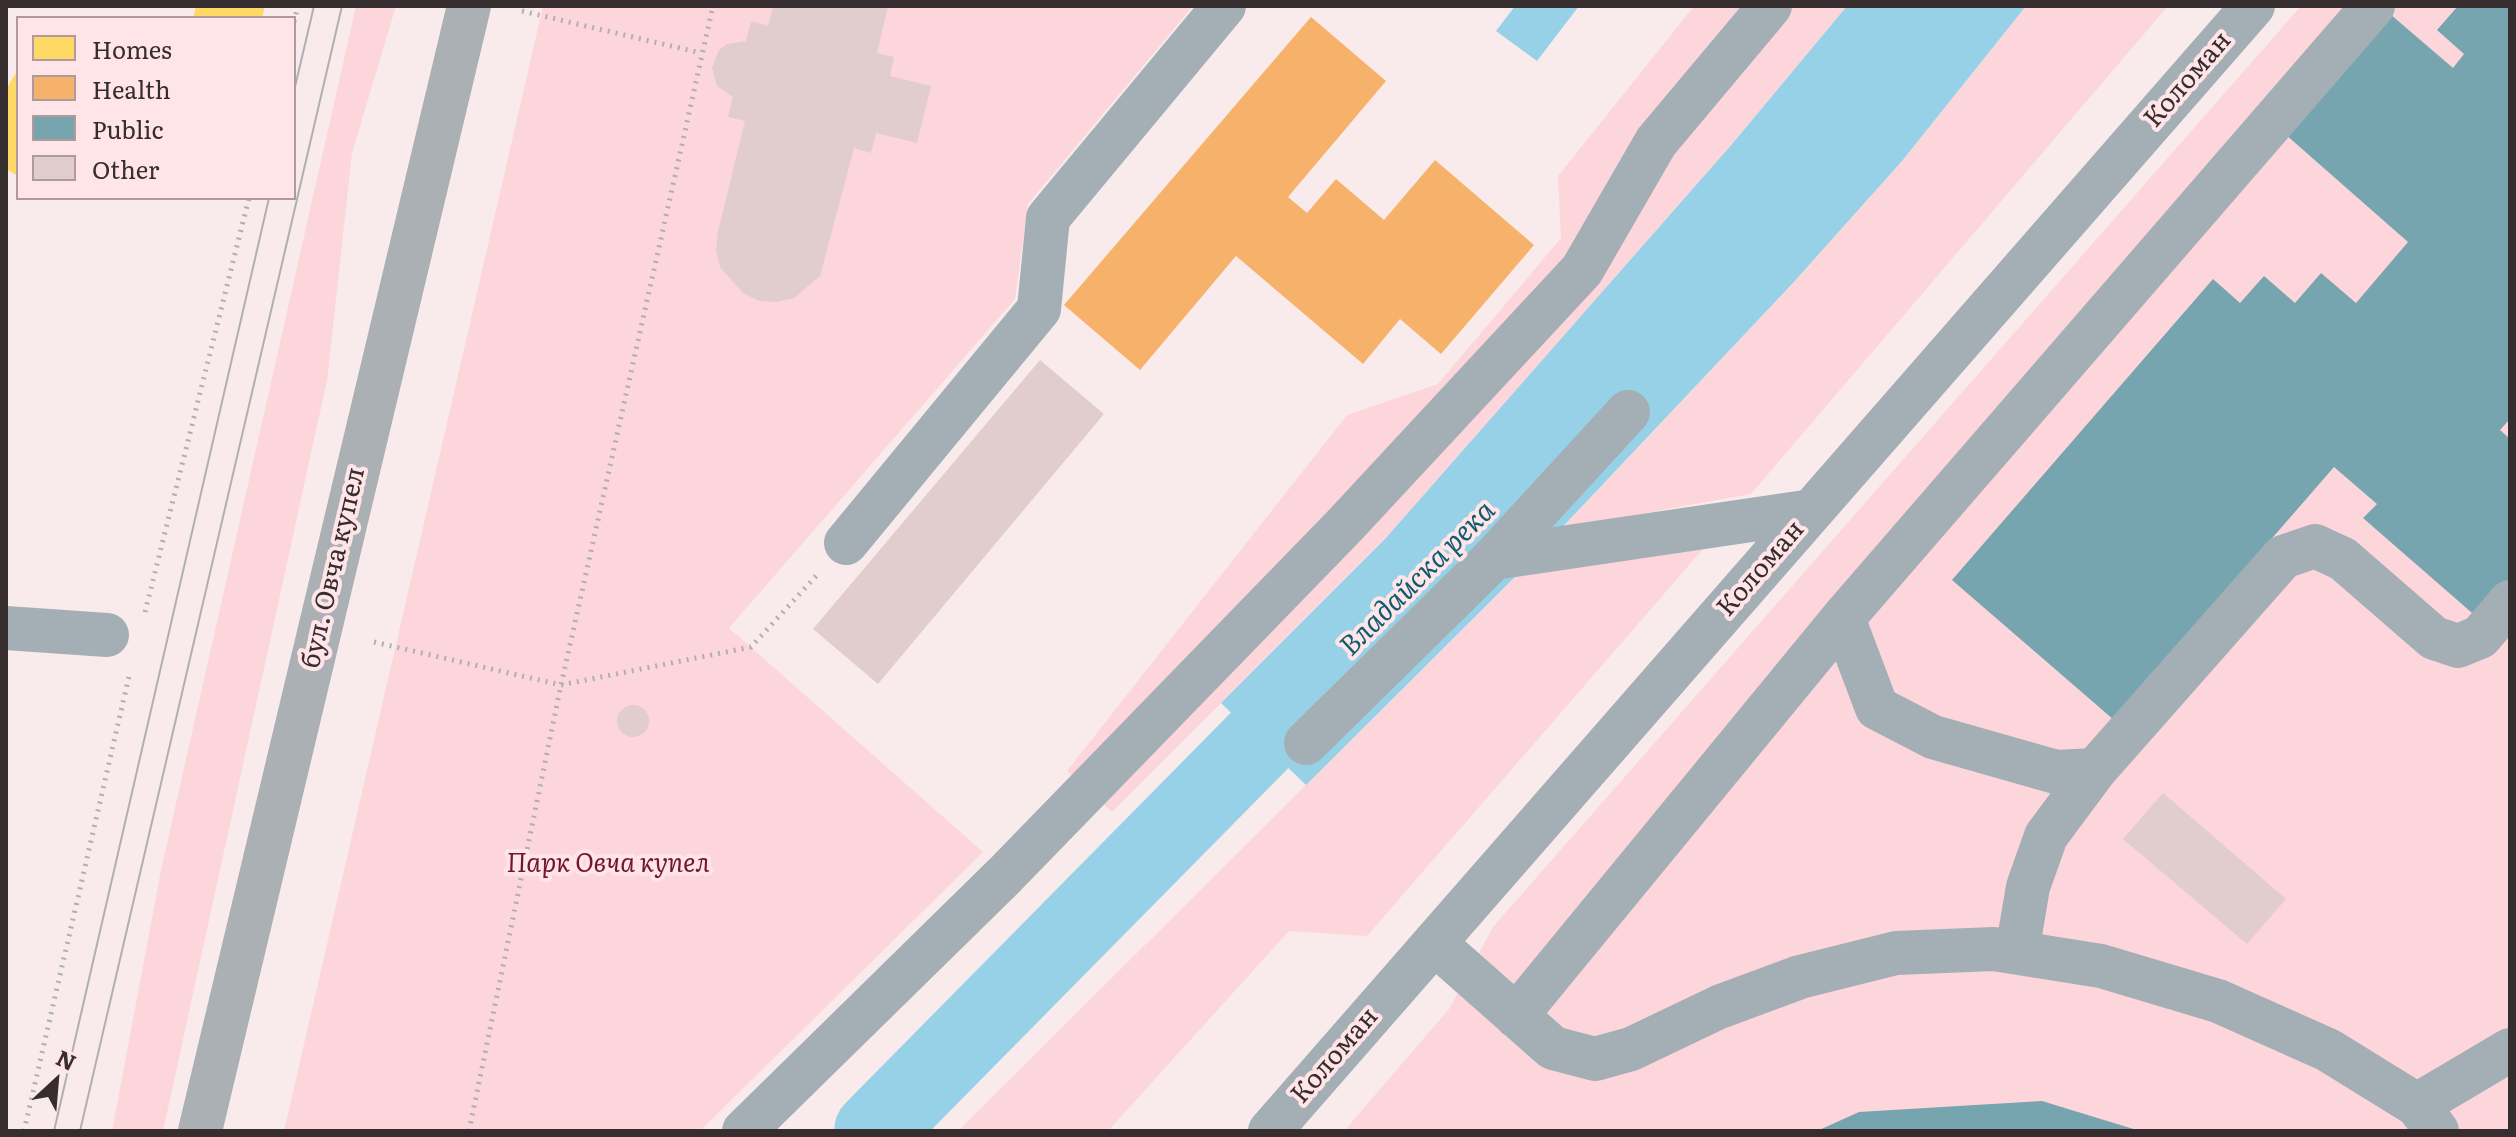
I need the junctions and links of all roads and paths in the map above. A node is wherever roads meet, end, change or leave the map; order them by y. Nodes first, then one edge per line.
1 (469, 6) edge
2 (713, 6) edge
3 (1224, 6) edge
4 (1770, 6) edge
5 (2253, 6) edge
6 (2373, 6) edge
7 (522, 11) dead end
8 (701, 53) junction
9 (1628, 412) dead end
10 (1812, 511) junction
11 (846, 543) joint
12 (1494, 558) junction
13 (2510, 602) edge
14 (1843, 618) junction
15 (6, 628) edge
16 (107, 635) dead end
17 (374, 642) dead end
18 (561, 685) junction
19 (1306, 743) dead end
20 (2095, 770) junction
21 (1434, 943) junction
22 (2017, 952) junction
23 (1516, 1016) junction
24 (2510, 1050) edge
25 (2427, 1118) edge
26 (200, 1131) edge
27 (469, 1131) edge
28 (744, 1131) edge
29 (1270, 1131) edge

1 - 26 main road, бул. Овча купел
2 - 8 path
3 - 11 street
4 - 28 street
5 - 10 street, Коломан
6 - 14 street
7 - 8 path
8 - 18 path
9 - 12 street
10 - 12 street
10 - 21 street, Коломан
11 - 18 path
12 - 19 street
13 - 20 street
14 - 20 street
14 - 23 street
15 - 16 street
17 - 18 path
18 - 27 path
20 - 22 street
21 - 23 street
21 - 29 street, Коломан
22 - 23 street
22 - 25 street
24 - 25 street

